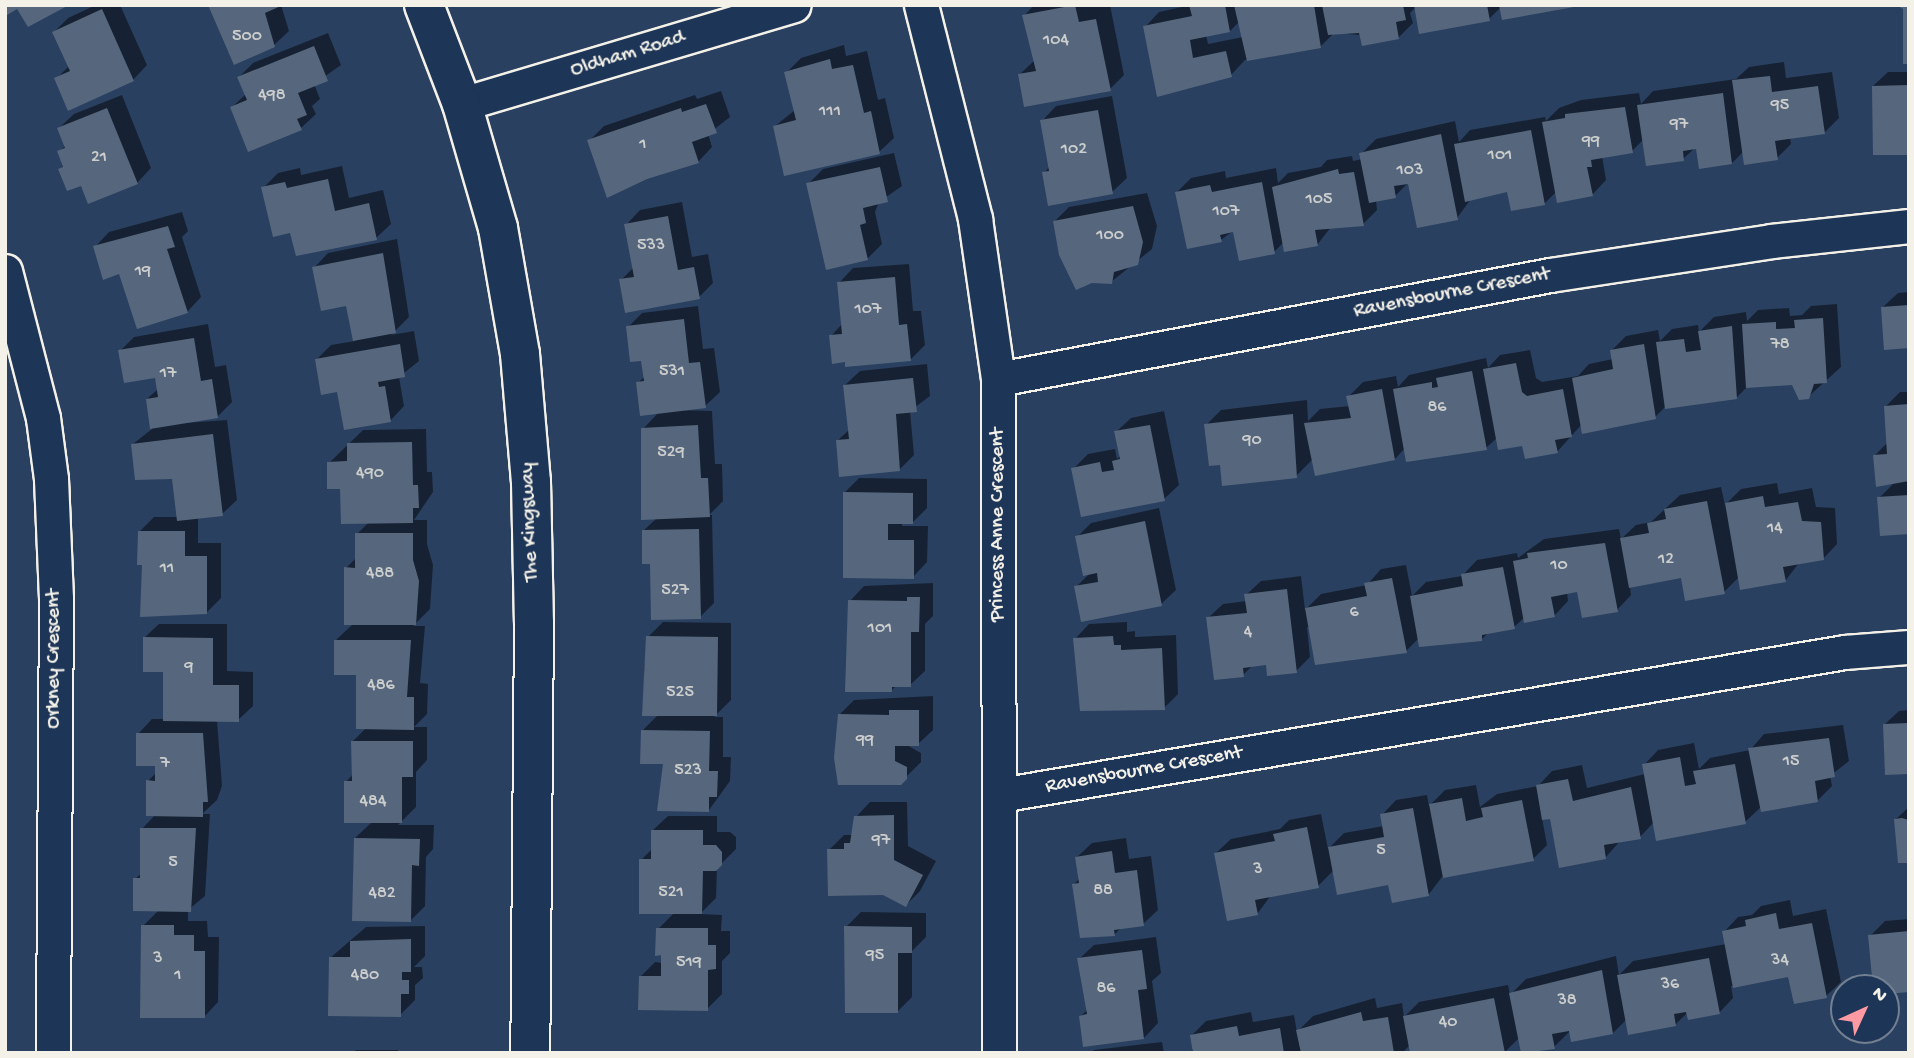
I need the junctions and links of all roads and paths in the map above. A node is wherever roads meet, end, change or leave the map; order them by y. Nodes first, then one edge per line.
1 (424, 5) edge
2 (794, 5) edge
3 (921, 5) edge
4 (462, 104) junction
5 (1909, 226) edge
6 (5, 271) edge
7 (998, 379) junction
8 (1909, 647) edge
9 (1000, 795) junction
10 (53, 1053) edge
11 (530, 1053) edge
12 (999, 1053) edge

1 - 4 street, The Kingsway
2 - 4 street, Oldham Road
3 - 7 street, Princess Anne Crescent
4 - 11 street, The Kingsway
5 - 7 street, Ravensbourne Crescent
6 - 10 street, Orkney Crescent
7 - 9 street, Princess Anne Crescent
8 - 9 street, Ravensbourne Crescent
9 - 12 street, Princess Anne Crescent

